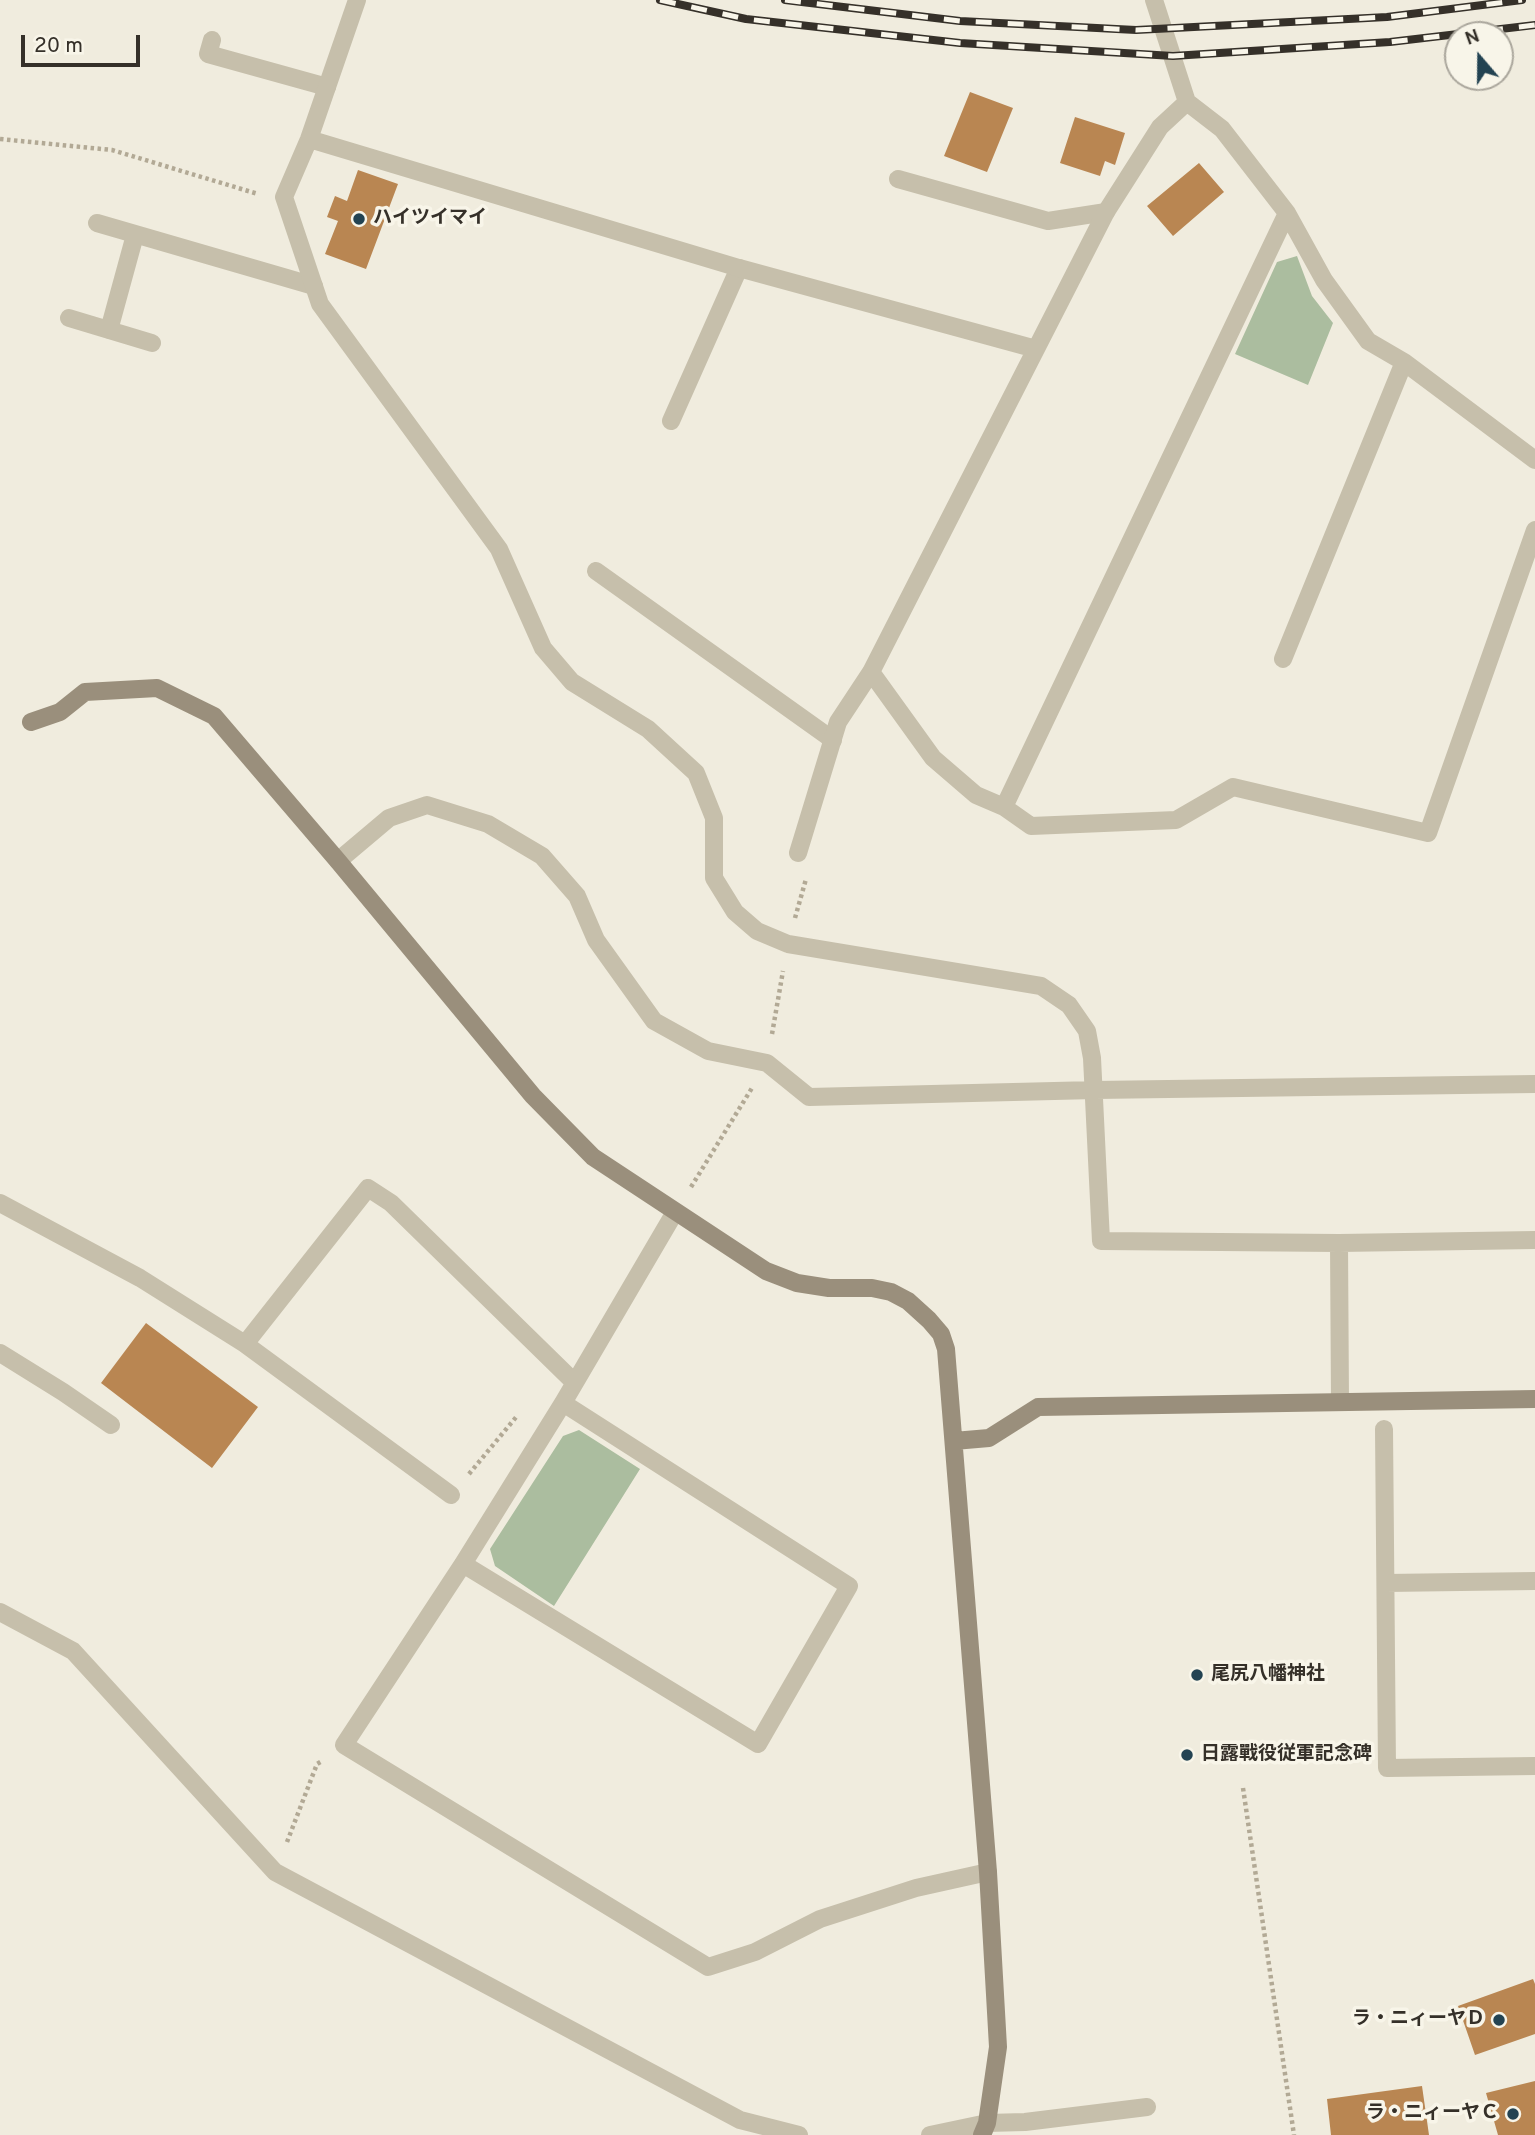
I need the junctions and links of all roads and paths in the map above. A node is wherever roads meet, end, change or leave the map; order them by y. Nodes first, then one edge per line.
1 (357, 0) edge
2 (1154, 0) edge
3 (212, 40) dead end
4 (327, 87) junction
5 (1187, 102) junction
6 (309, 138) junction
7 (0, 139) edge
8 (898, 179) dead end
9 (286, 202) junction
10 (1106, 212) junction
11 (1287, 213) junction
12 (97, 223) dead end
13 (135, 235) junction
14 (739, 268) junction
15 (314, 286) junction
16 (69, 318) dead end
17 (109, 330) junction
18 (152, 343) dead end
19 (1036, 349) junction
20 (1404, 362) junction
21 (671, 421) dead end
22 (1535, 460) edge
23 (1535, 530) edge
24 (596, 571) dead end
25 (1283, 659) dead end
26 (871, 673) junction
27 (31, 722) dead end
28 (832, 740) junction
29 (1004, 807) junction
30 (798, 853) joint
31 (338, 862) junction
32 (788, 944) junction
33 (767, 1063) junction
34 (1535, 1084) edge
35 (1095, 1090) junction
36 (0, 1203) edge
37 (676, 1212) junction
38 (1535, 1240) edge
39 (1339, 1243) junction
40 (245, 1344) junction
41 (0, 1353) edge
42 (574, 1382) junction
43 (1535, 1399) edge
44 (1340, 1402) junction
45 (563, 1403) junction
46 (523, 1410) dead end
47 (111, 1425) dead end
48 (1384, 1429) dead end
49 (954, 1441) junction
50 (452, 1495) joint
51 (463, 1564) junction
52 (1535, 1581) edge
53 (1386, 1583) junction
54 (0, 1612) edge
55 (317, 1764) dead end
56 (1535, 1766) edge
57 (1242, 1788) dead end
58 (275, 1872) junction
59 (988, 1872) junction
60 (1147, 2107) dead end
61 (984, 2129) edge
62 (799, 2135) edge
63 (930, 2135) edge
64 (1294, 2135) edge

1 - 4 street
2 - 5 street
3 - 4 street
4 - 6 street
5 - 10 street
5 - 11 street
6 - 9 street
6 - 14 street
7 - 9 path
8 - 10 street
9 - 15 street
10 - 19 street
11 - 20 street
11 - 29 street
12 - 13 street
13 - 15 street
13 - 17 street
14 - 19 street
14 - 21 street
15 - 32 street
16 - 17 street
17 - 18 street
19 - 26 street
20 - 22 street
20 - 25 street
23 - 29 street
24 - 28 street
26 - 28 street
26 - 29 street
27 - 31 street
28 - 30 street
30 - 32 path
31 - 33 street
31 - 37 street
32 - 33 path
32 - 35 street
33 - 35 street
33 - 37 path
34 - 35 street
35 - 39 street
36 - 40 street
37 - 42 street
37 - 49 street
38 - 39 street
39 - 44 street
40 - 42 street
40 - 50 street
41 - 47 street
42 - 45 street
43 - 44 street
44 - 49 street
45 - 51 street
45 - 51 street
46 - 50 path
48 - 53 street
49 - 59 street
51 - 59 street
52 - 53 street
53 - 56 street
54 - 58 street
55 - 58 path
57 - 64 path
58 - 62 street
59 - 61 street
60 - 61 street
61 - 63 street

